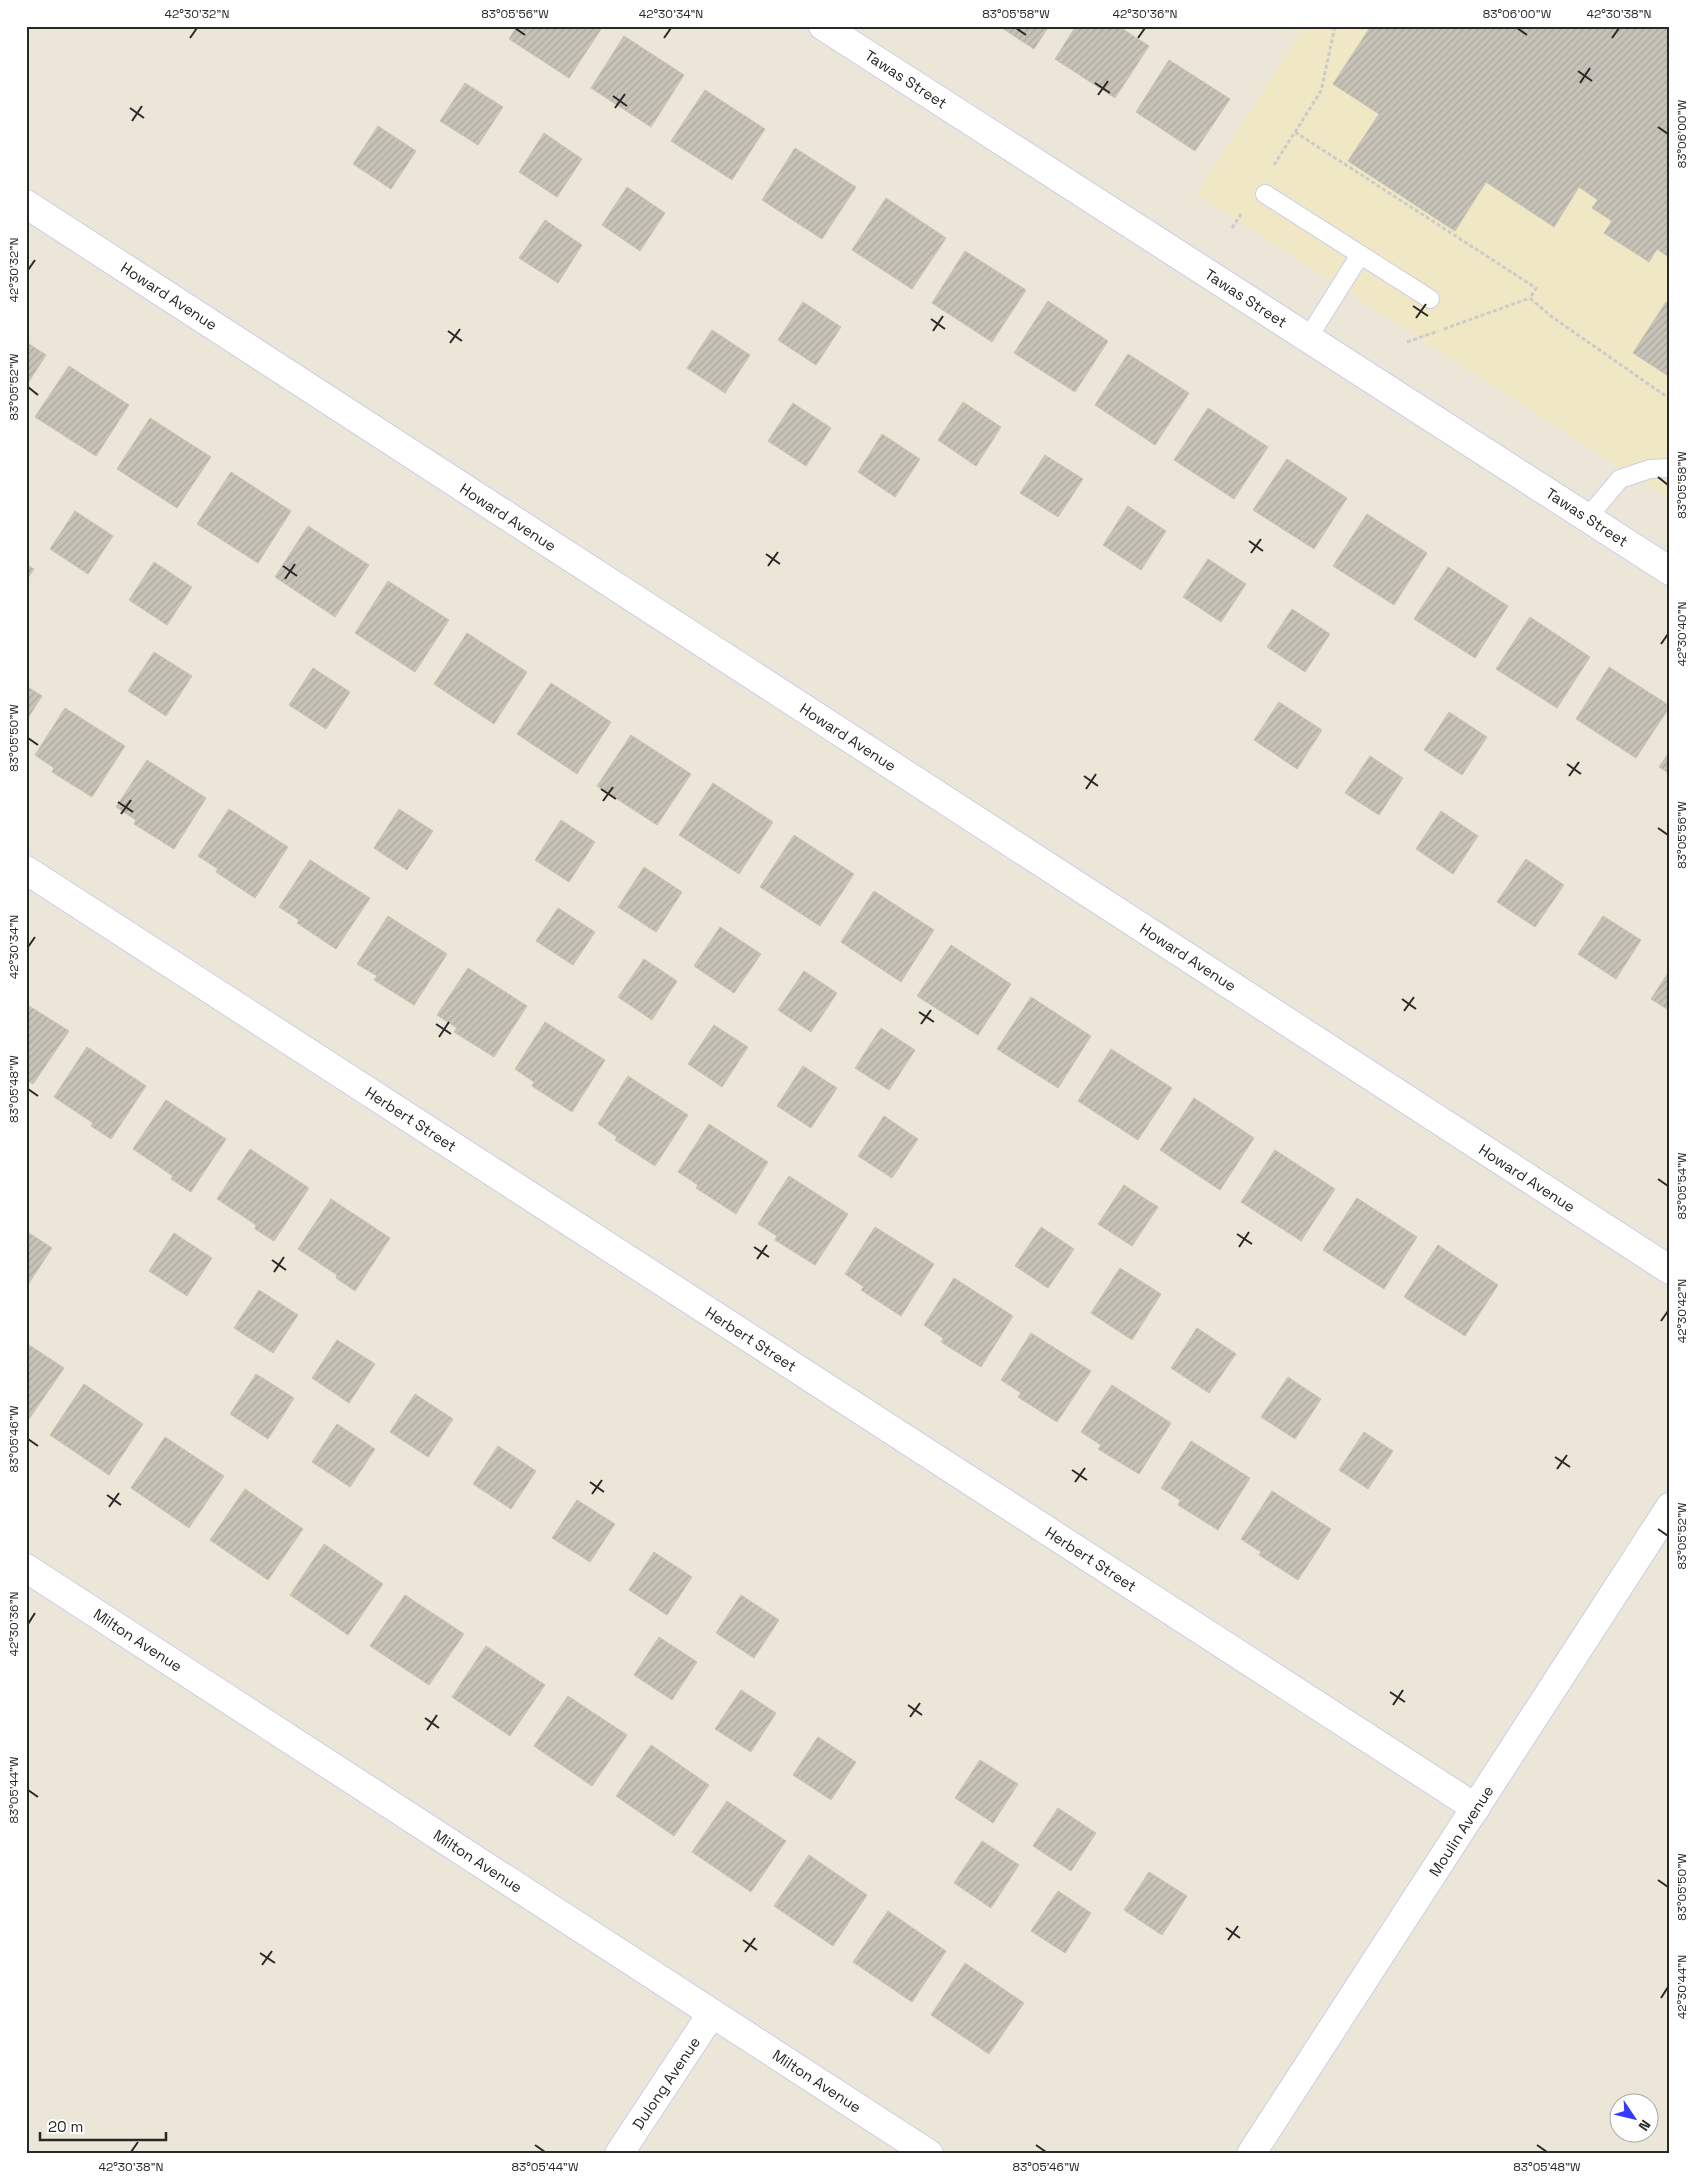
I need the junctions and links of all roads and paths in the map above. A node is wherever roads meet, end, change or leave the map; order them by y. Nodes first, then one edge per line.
1 (823, 26) edge
2 (1335, 26) edge
3 (1295, 132) junction
4 (1269, 172) dead end
5 (1265, 194) dead end
6 (26, 204) edge
7 (1242, 212) dead end
8 (1232, 228) dead end
9 (1360, 255) junction
10 (1530, 298) junction
11 (1430, 299) dead end
12 (1308, 338) junction
13 (1407, 342) dead end
14 (1670, 399) edge
15 (1670, 468) edge
16 (1588, 517) junction
17 (1670, 570) edge
18 (26, 870) edge
19 (1670, 1270) edge
20 (1670, 1507) edge
21 (26, 1568) edge
22 (1476, 1808) junction
23 (712, 2013) junction
24 (619, 2154) edge
25 (929, 2154) edge
26 (1251, 2154) edge

1 - 12 street, Tawas Street
2 - 3 path
3 - 4 path
3 - 10 path
5 - 9 lane
6 - 19 street, Howard Avenue
7 - 8 path
9 - 11 lane
9 - 12 lane
10 - 13 path
10 - 14 path
12 - 16 street, Tawas Street
15 - 16 lane
16 - 17 street, Tawas Street
18 - 22 street, Herbert Street
20 - 22 street, Moulin Avenue
21 - 23 street, Milton Avenue
22 - 26 street, Moulin Avenue
23 - 24 street, Dulong Avenue
23 - 25 street, Milton Avenue

